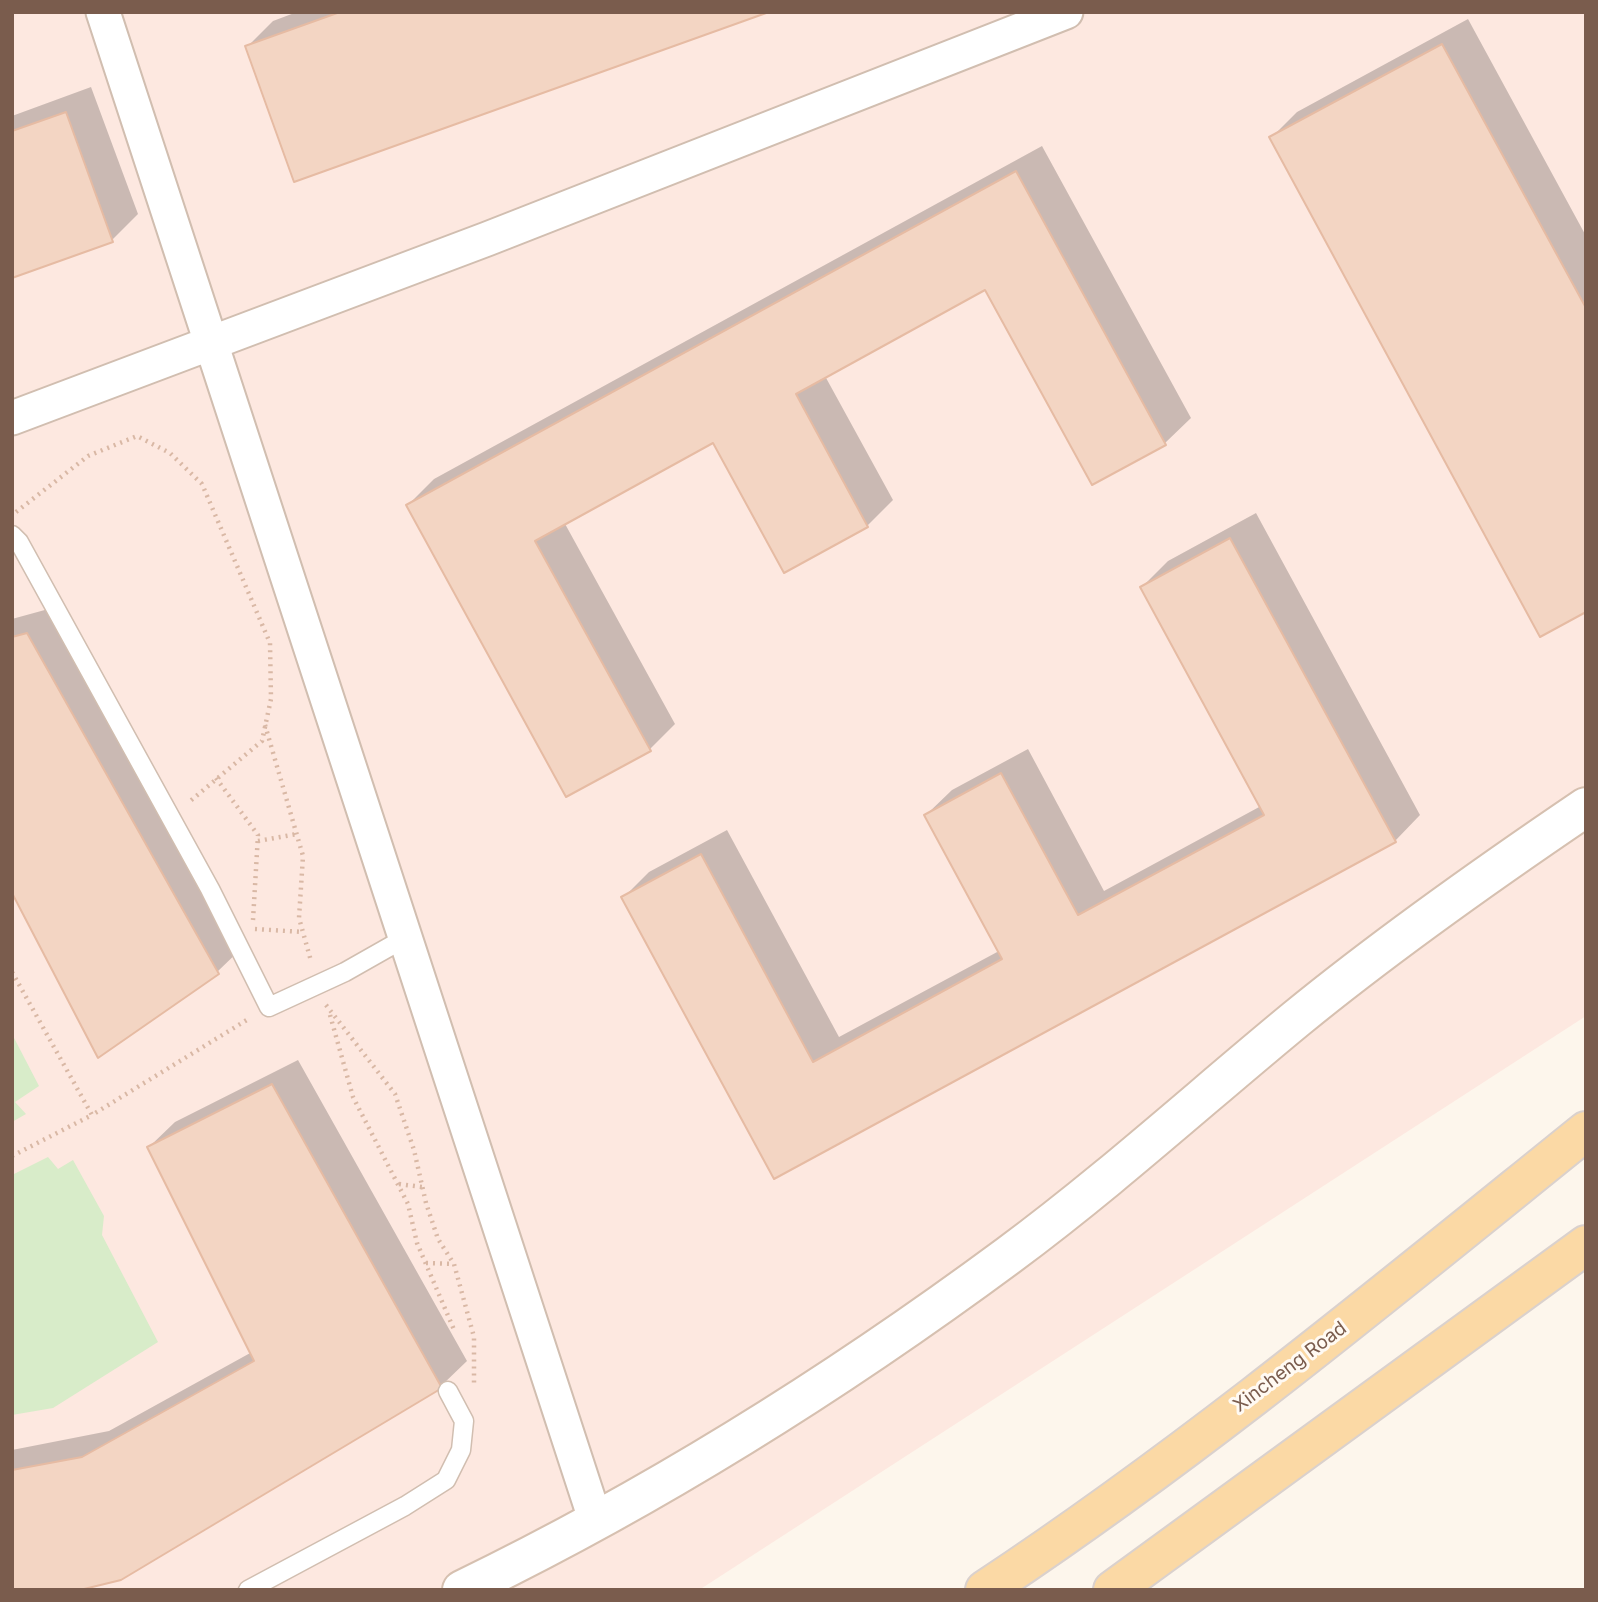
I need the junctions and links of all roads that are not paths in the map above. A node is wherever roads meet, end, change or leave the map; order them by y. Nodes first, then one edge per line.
1 (103, 12) edge
2 (1066, 12) edge
3 (999, 24) edge
4 (211, 341) junction
5 (12, 418) edge
6 (12, 535) edge
7 (1586, 807) edge
8 (405, 938) junction
9 (1586, 1131) edge
10 (1586, 1245) edge
11 (448, 1391) dead end
12 (596, 1522) junction
13 (248, 1590) edge
14 (462, 1590) edge
15 (985, 1590) edge
16 (1113, 1590) edge

1 - 4 street
2 - 3 street
3 - 4 street
4 - 5 street
4 - 8 street
6 - 8 lane
7 - 12 street
8 - 12 street
9 - 15 main road, Xincheng Road
10 - 16 main road
11 - 13 lane
12 - 14 street

